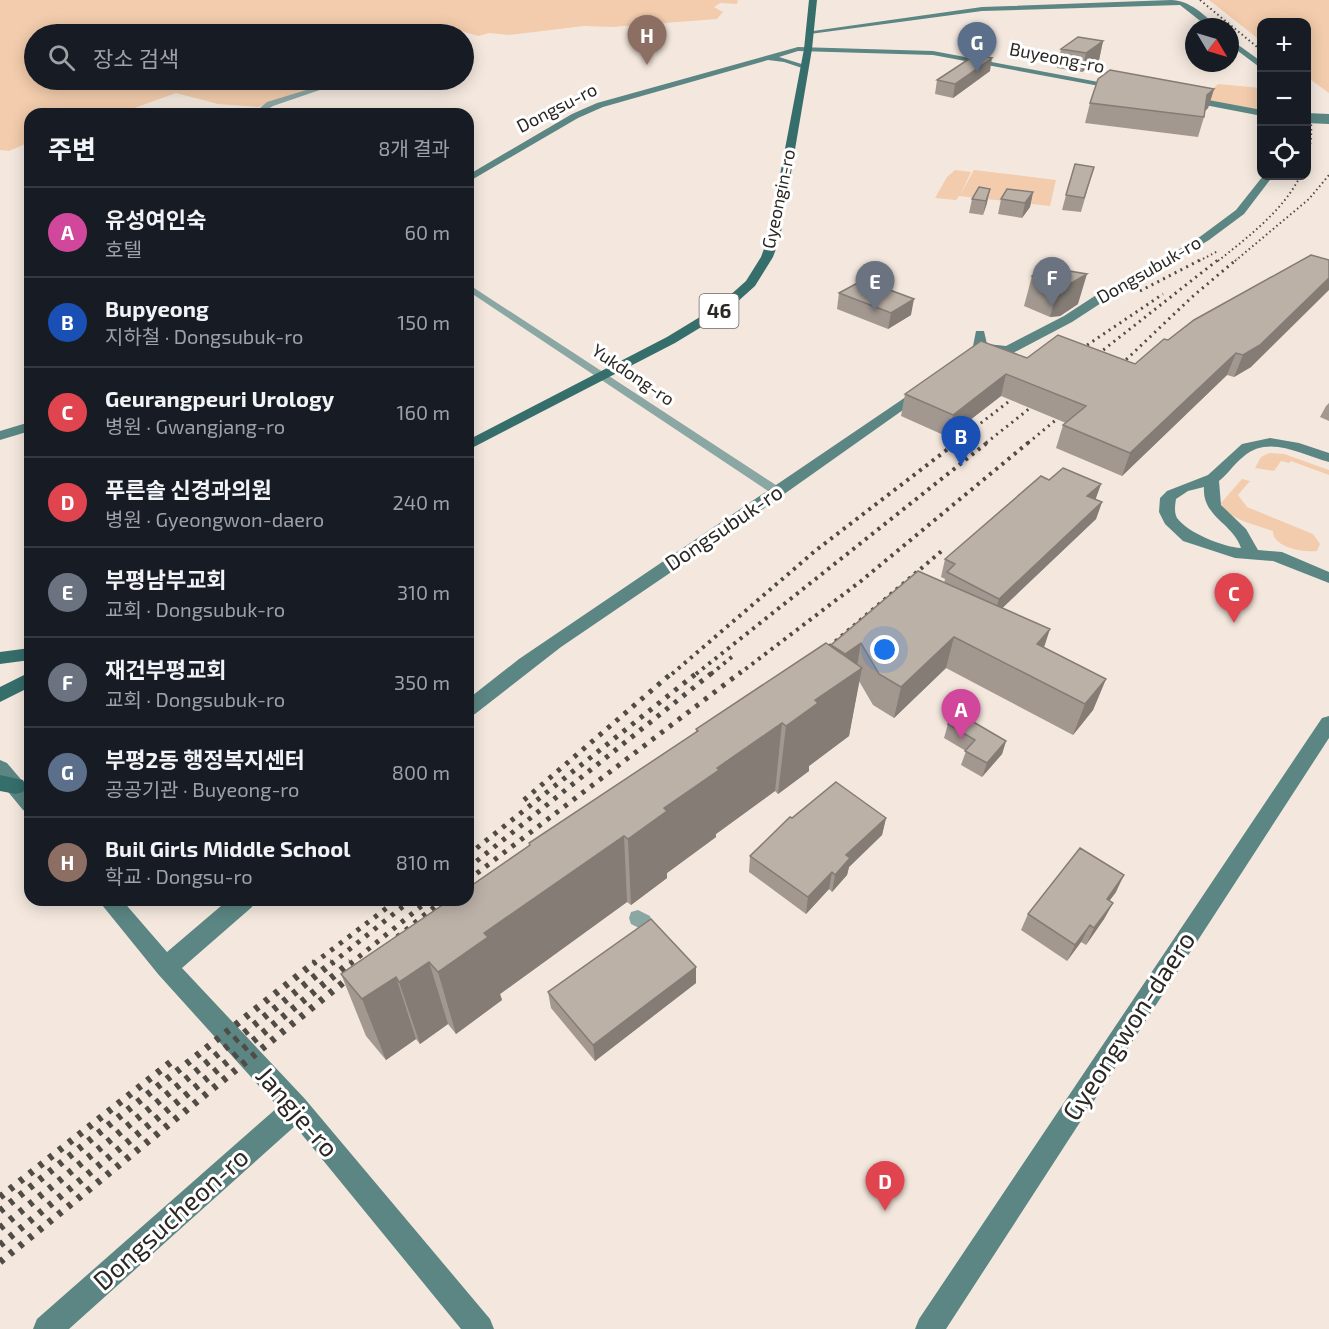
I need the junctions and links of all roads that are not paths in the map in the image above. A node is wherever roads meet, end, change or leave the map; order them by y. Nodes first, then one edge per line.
1 (813, 0) edge
2 (1177, 2) edge
3 (1202, 18) edge
4 (808, 30) junction
5 (796, 40) dead end
6 (1239, 48) edge
7 (808, 49) junction
8 (765, 57) junction
9 (1257, 63) edge
10 (805, 68) junction
11 (1131, 89) edge
12 (314, 90) edge
13 (1180, 98) edge
14 (264, 108) edge
15 (1257, 112) edge
16 (1311, 118) edge
17 (1329, 119) edge
18 (474, 175) edge
19 (1265, 180) edge
20 (474, 291) edge
21 (951, 369) edge
22 (603, 376) junction
23 (934, 381) edge
24 (24, 428) edge
25 (0, 436) edge
26 (474, 443) edge
27 (1329, 458) edge
28 (1212, 479) junction
29 (778, 492) junction
30 (1251, 553) junction
31 (1329, 578) edge
32 (24, 655) edge
33 (0, 658) edge
34 (24, 682) edge
35 (0, 695) edge
36 (474, 704) edge
37 (1329, 723) edge
38 (0, 768) edge
39 (8, 785) edge
40 (24, 799) edge
41 (114, 906) edge
42 (237, 906) edge
43 (166, 967) junction
44 (296, 1108) junction
45 (47, 1329) edge
46 (480, 1329) edge
47 (929, 1329) edge

1 - 4 main road, Gyeongin-ro / 46
2 - 3 street
2 - 4 street
4 - 7 main road, Gyeongin-ro / 46
5 - 8 street
6 - 9 street
7 - 8 street, Dongsu-ro
7 - 10 main road, Gyeongin-ro / 46
7 - 11 street, Buyeong-ro
8 - 10 street
8 - 18 street, Dongsu-ro
10 - 22 main road, Gyeongin-ro / 46
12 - 14 street
13 - 15 street
16 - 17 street, bridge
19 - 21 street, Dongsubuk-ro
20 - 22 street, Yukdong-ro
22 - 26 main road, Gyeongin-ro / 46
22 - 29 street, Yukdong-ro
23 - 29 street, Dongsubuk-ro
24 - 25 street
27 - 28 street
28 - 30 street
28 - 30 street
29 - 36 street, Dongsubuk-ro
30 - 31 street
32 - 33 main road
34 - 35 main road
37 - 47 street, Gyeongwon-daero
38 - 39 street
39 - 40 street
41 - 43 street, Jangje-ro
42 - 43 street
43 - 44 street, Jangje-ro
44 - 45 street, Dongsucheon-ro
44 - 46 street, Jangje-ro

